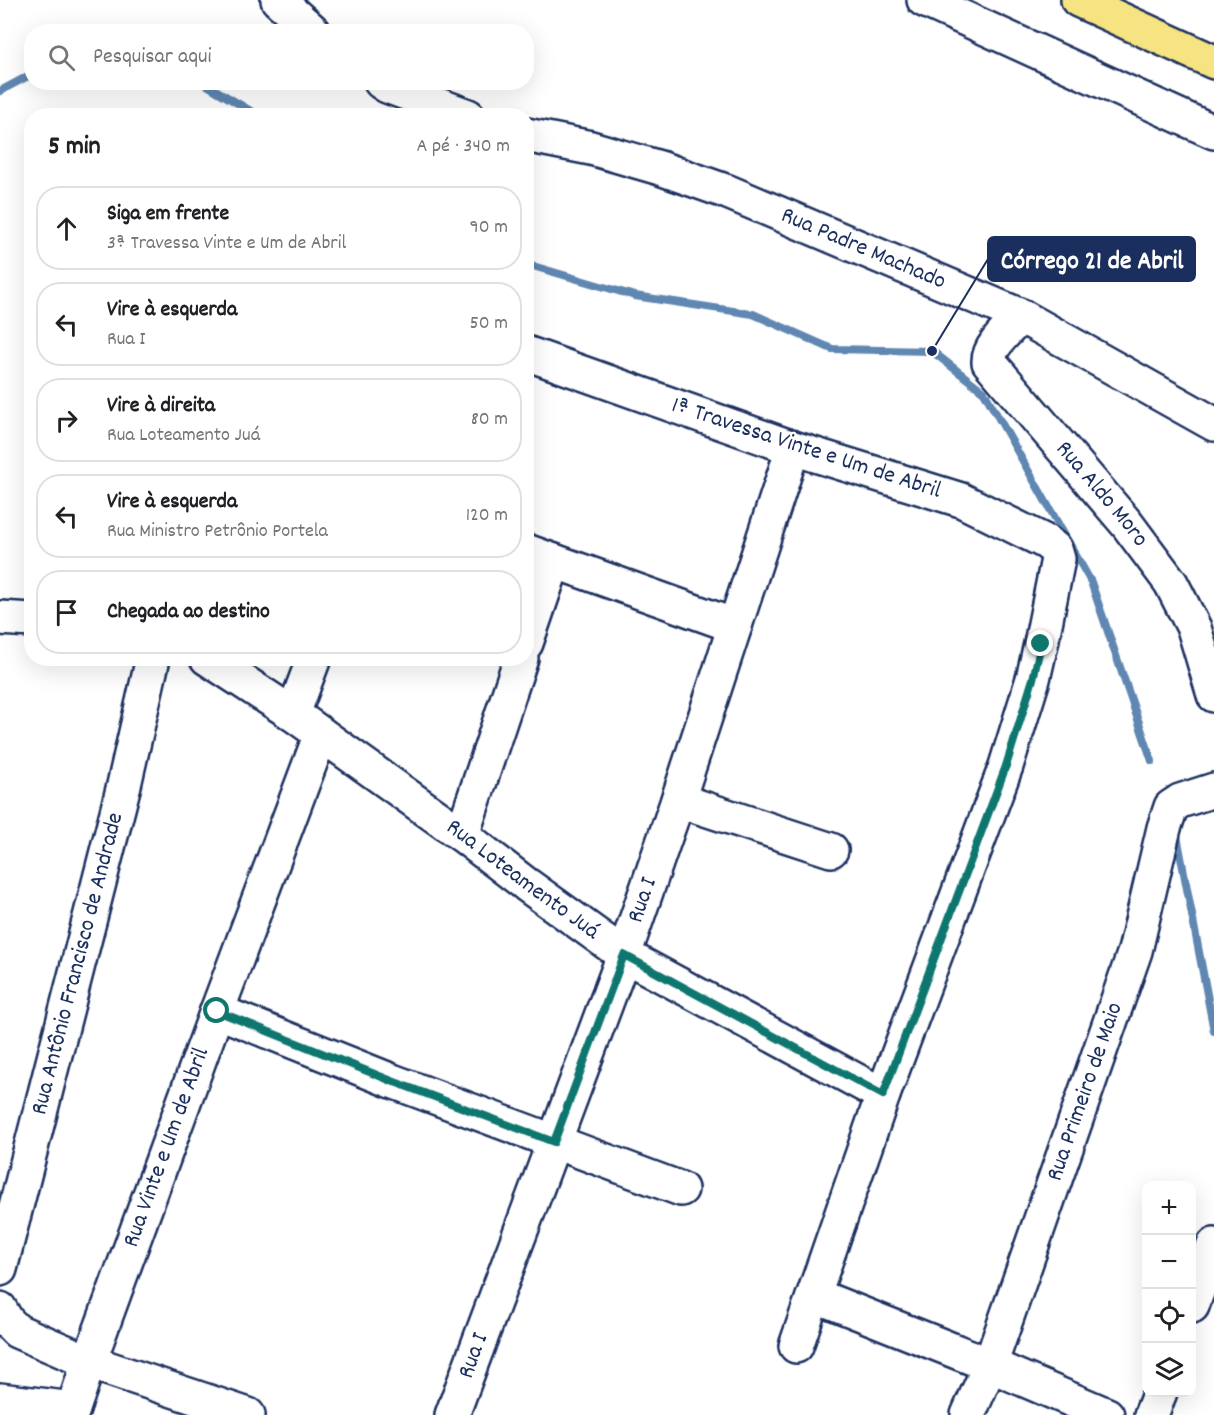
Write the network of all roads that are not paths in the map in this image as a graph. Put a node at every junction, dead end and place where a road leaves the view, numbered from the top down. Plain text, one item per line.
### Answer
1 (278, 0) edge
2 (924, 0) edge
3 (1078, 0) edge
4 (305, 24) edge
5 (1214, 62) edge
6 (398, 90) edge
7 (446, 108) edge
8 (1214, 132) edge
9 (534, 137) edge
10 (1021, 316) junction
11 (534, 356) edge
12 (1214, 424) edge
13 (793, 448) junction
14 (540, 556) edge
15 (534, 593) edge
16 (0, 618) edge
17 (24, 620) edge
18 (735, 626) junction
19 (151, 666) edge
20 (219, 666) edge
21 (311, 666) edge
22 (518, 666) edge
23 (1214, 694) edge
24 (293, 714) junction
25 (321, 734) junction
26 (1214, 790) edge
27 (678, 800) junction
28 (462, 835) junction
29 (831, 850) dead end
30 (624, 955) junction
31 (217, 1011) junction
32 (883, 1095) junction
33 (554, 1142) junction
34 (681, 1189) dead end
35 (1214, 1245) edge
36 (0, 1269) edge
37 (1196, 1293) edge
38 (814, 1295) junction
39 (0, 1309) edge
40 (796, 1346) dead end
41 (89, 1362) junction
42 (990, 1365) junction
43 (1158, 1397) edge
44 (0, 1400) edge
45 (72, 1412) edge
46 (248, 1415) edge
47 (452, 1415) edge
48 (968, 1415) edge
49 (1107, 1415) edge
50 (1151, 1415) edge

1 - 4 street
2 - 8 street
3 - 5 main road
6 - 7 street
9 - 10 street, Rua Padre Machado
10 - 12 street, Rua Padre Machado
10 - 23 street, Rua Aldo Moro
11 - 13 street, 1ª Travessa Vinte e Um de Abril
13 - 18 street, Rua I
13 - 32 street, 1ª Travessa Vinte e Um de Abril
14 - 15 street
14 - 18 street
16 - 17 street
18 - 27 street, Rua I
19 - 36 street, Rua Antônio Francisco de Andrade
20 - 24 street, Rua Loteamento Juá
21 - 24 street
22 - 28 street
24 - 25 street, Rua Loteamento Juá
25 - 28 street, Rua Loteamento Juá
25 - 31 street, Rua Vinte e Um de Abril
26 - 42 street, Rua Primeiro de Maio
27 - 29 street
27 - 30 street, Rua I
28 - 30 street, Rua Loteamento Juá
30 - 32 street, Rua Loteamento Juá
30 - 33 street, Rua I
31 - 33 street
31 - 41 street, Rua Vinte e Um de Abril
32 - 38 street
33 - 34 street
33 - 47 street, Rua I
35 - 37 street
38 - 40 street
38 - 42 street
39 - 41 street
41 - 45 street, Rua Vinte e Um de Abril
41 - 46 street
42 - 48 street, Rua Primeiro de Maio
42 - 49 street
43 - 50 street
44 - 45 street

